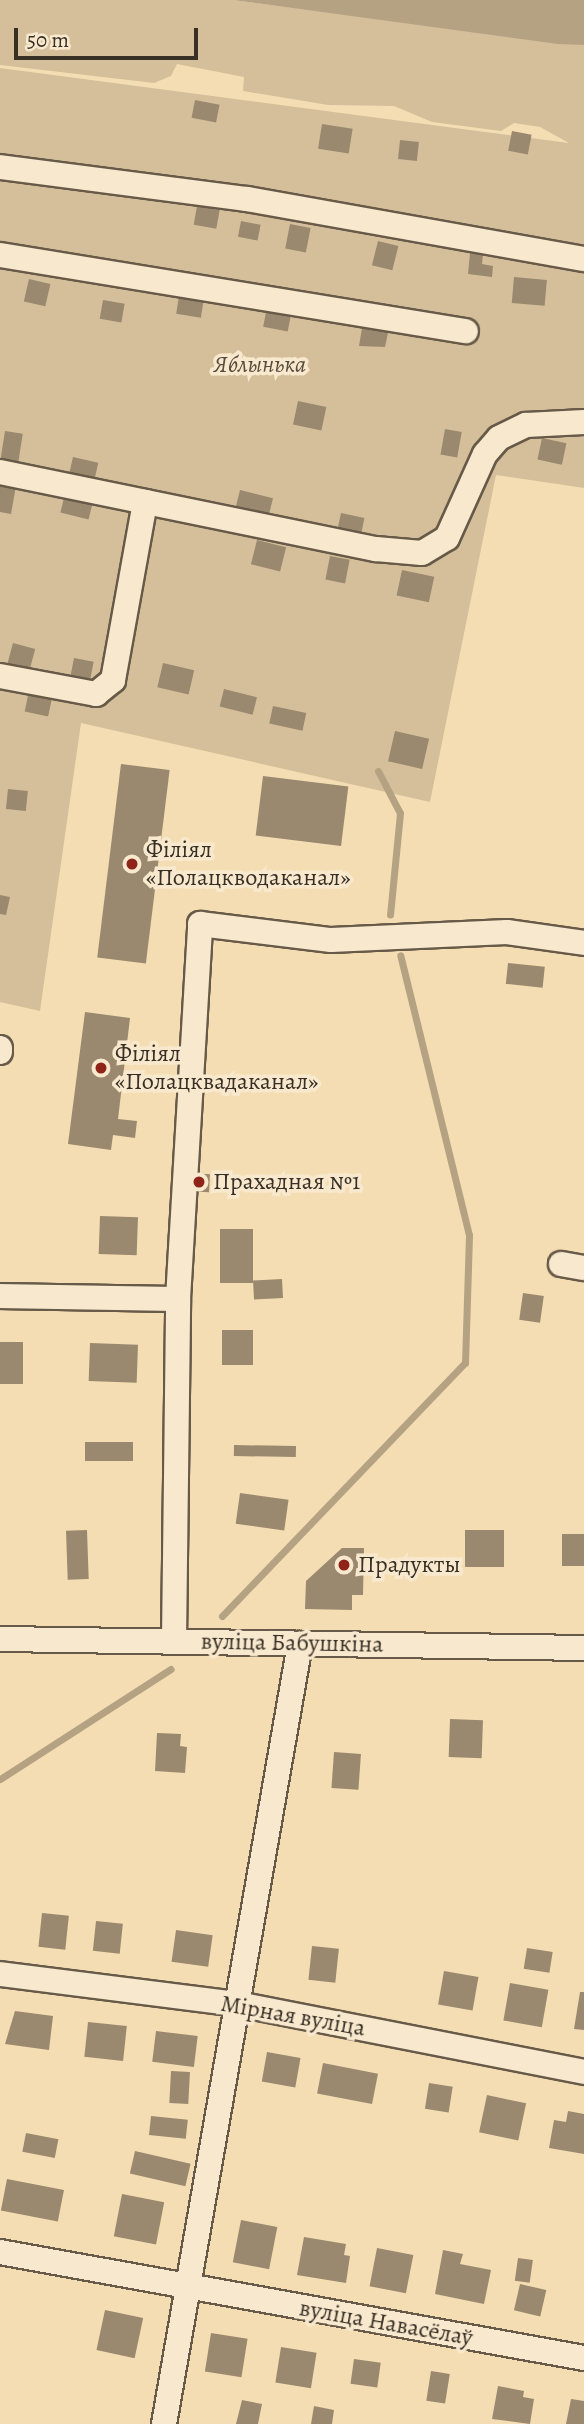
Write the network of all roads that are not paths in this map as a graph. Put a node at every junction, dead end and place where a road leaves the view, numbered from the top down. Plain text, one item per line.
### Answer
1 (0, 167) edge
2 (0, 255) edge
3 (584, 259) edge
4 (466, 331) dead end
5 (584, 422) edge
6 (0, 472) edge
7 (145, 502) junction
8 (0, 676) edge
9 (584, 943) edge
10 (0, 1296) edge
11 (178, 1299) junction
12 (0, 1639) edge
13 (174, 1641) junction
14 (300, 1644) junction
15 (584, 1648) edge
16 (0, 1974) edge
17 (238, 2004) junction
18 (584, 2072) edge
19 (0, 2252) edge
20 (188, 2288) junction
21 (584, 2358) edge
22 (164, 2424) edge

1 - 3 street
2 - 4 street
5 - 7 street
6 - 7 street
7 - 8 street
9 - 11 street
10 - 11 street
11 - 13 street
12 - 13 street, вуліца Бабушкіна
13 - 14 street, вуліца Бабушкіна
14 - 15 street, вуліца Бабушкіна
14 - 17 street
16 - 17 street, Мірная вуліца
17 - 18 street, Мірная вуліца
17 - 20 street
19 - 20 street, вуліца Навасёлаў
20 - 21 street, вуліца Навасёлаў
20 - 22 street

